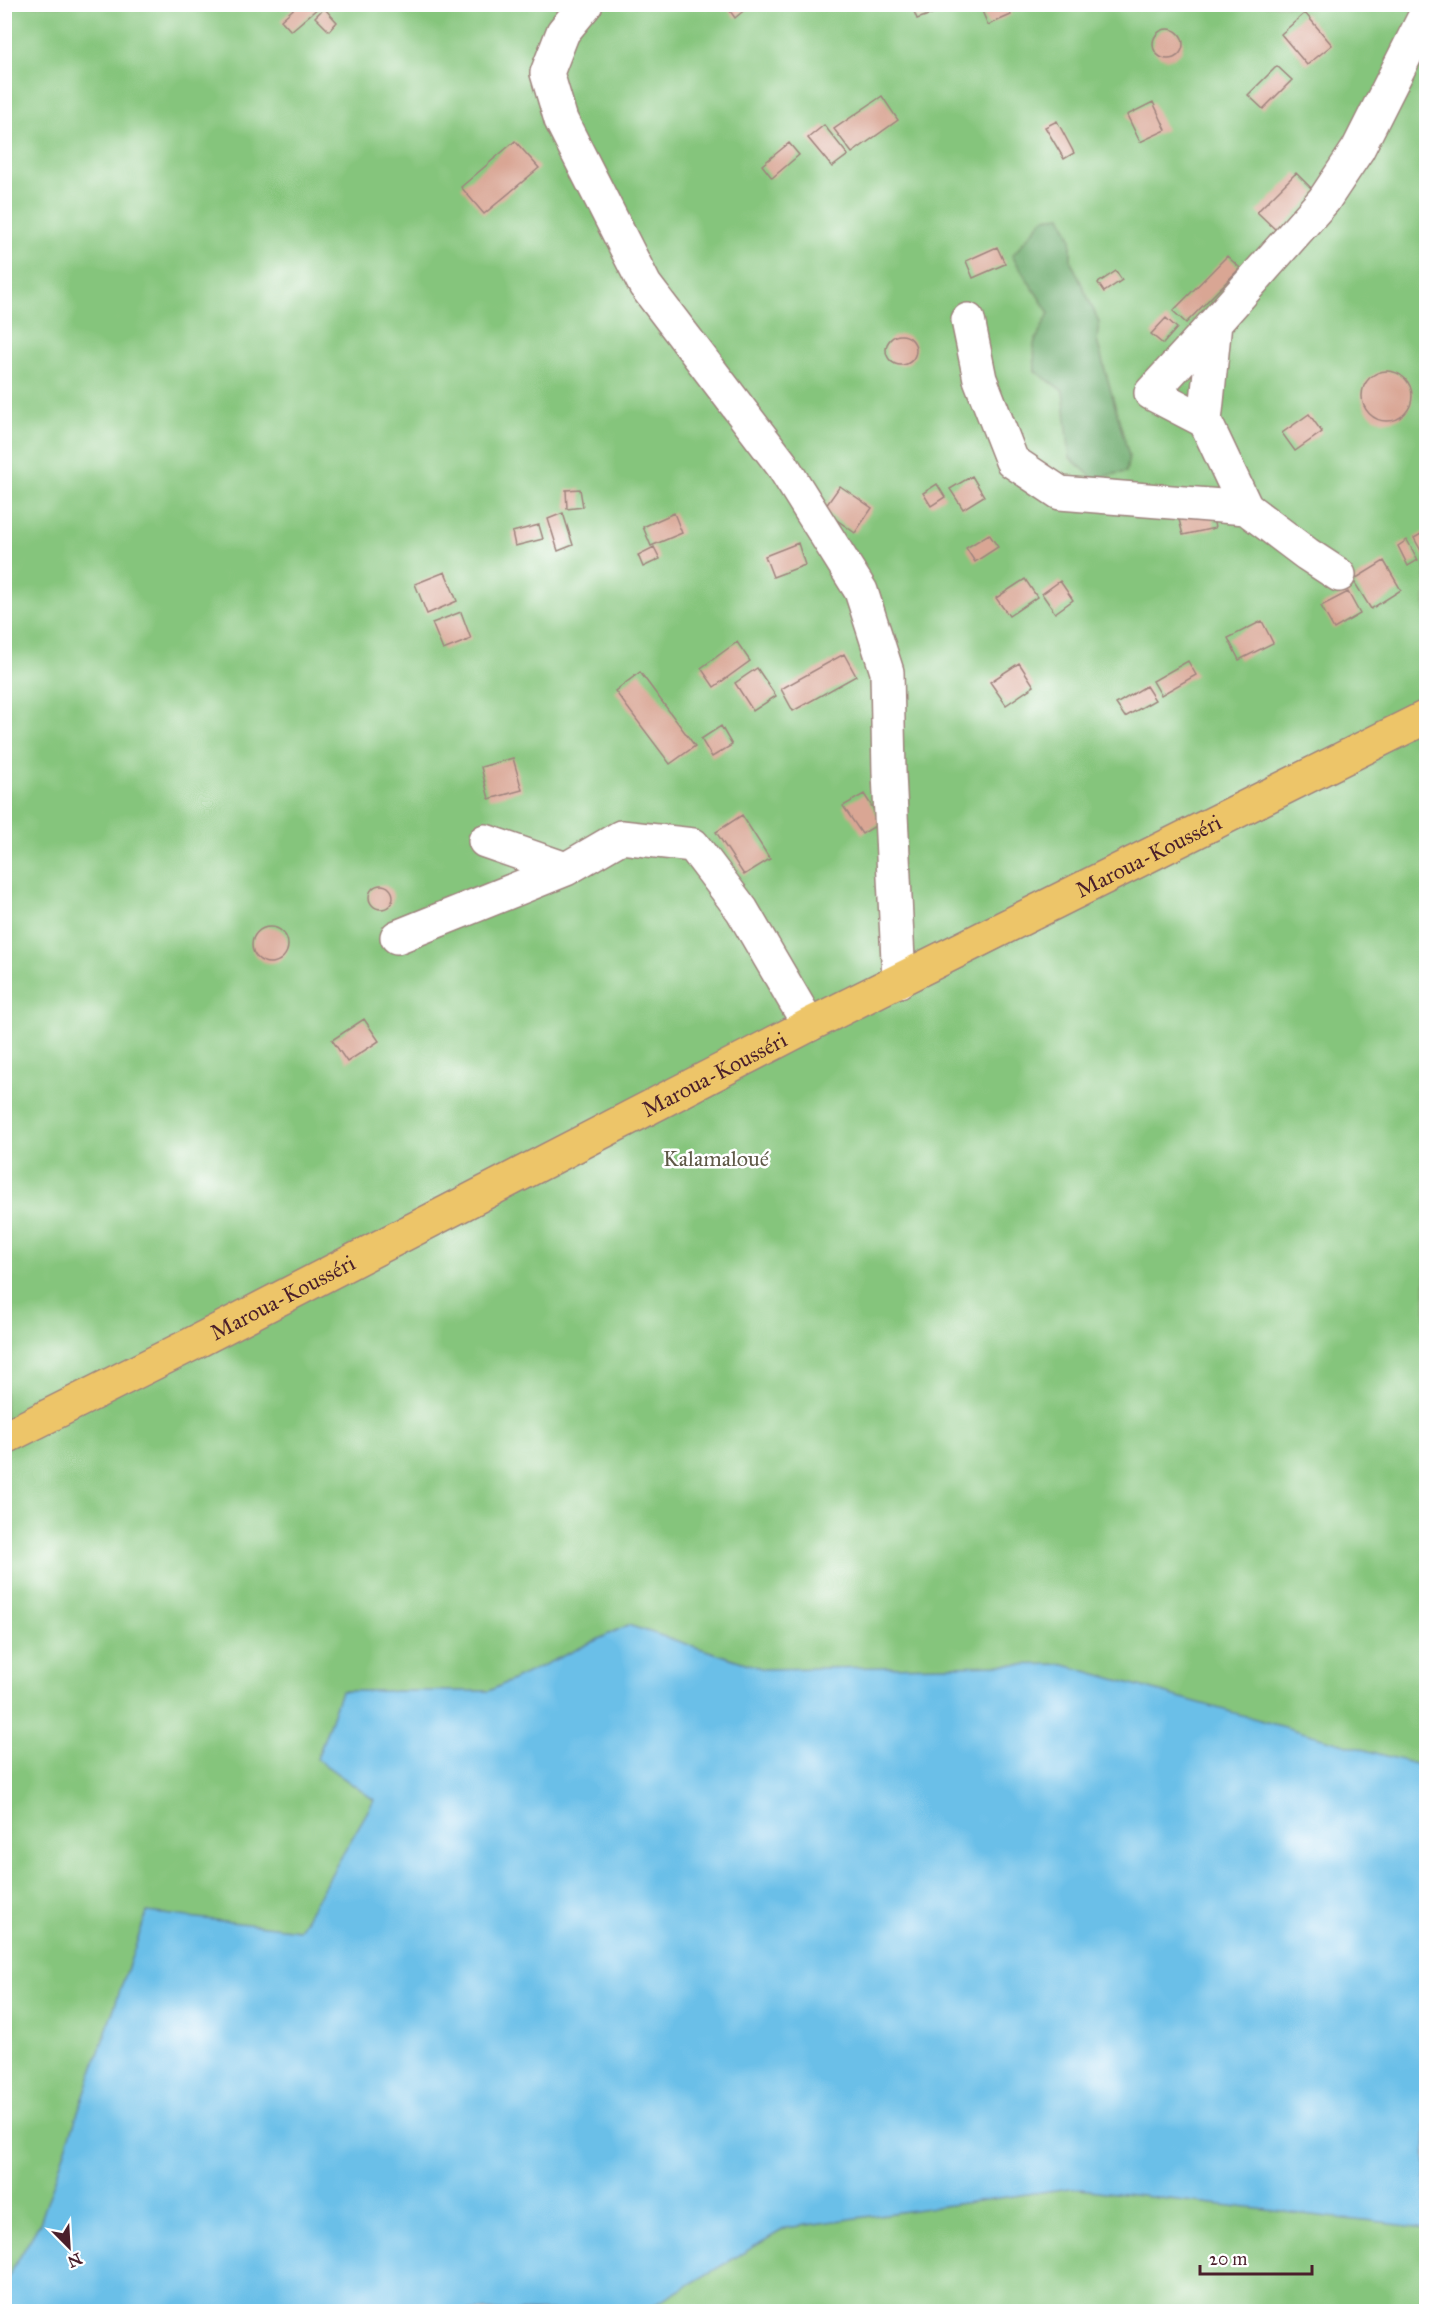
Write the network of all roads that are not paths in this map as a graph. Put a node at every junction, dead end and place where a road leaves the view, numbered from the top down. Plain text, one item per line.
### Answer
1 (586, 4) edge
2 (1426, 14) edge
3 (968, 320) dead end
4 (1215, 323) junction
5 (1205, 421) junction
6 (1246, 508) junction
7 (1339, 575) dead end
8 (1426, 717) edge
9 (485, 841) dead end
10 (566, 869) junction
11 (397, 937) dead end
12 (899, 981) junction
13 (808, 1026) junction
14 (4, 1438) edge

1 - 12 street
2 - 4 street
3 - 6 street
4 - 5 street
4 - 5 street
5 - 6 street
6 - 7 street
8 - 12 highway, Maroua-Kousséri
9 - 10 street
10 - 11 street
10 - 13 street
12 - 13 highway, Maroua-Kousséri
13 - 14 highway, Maroua-Kousséri

